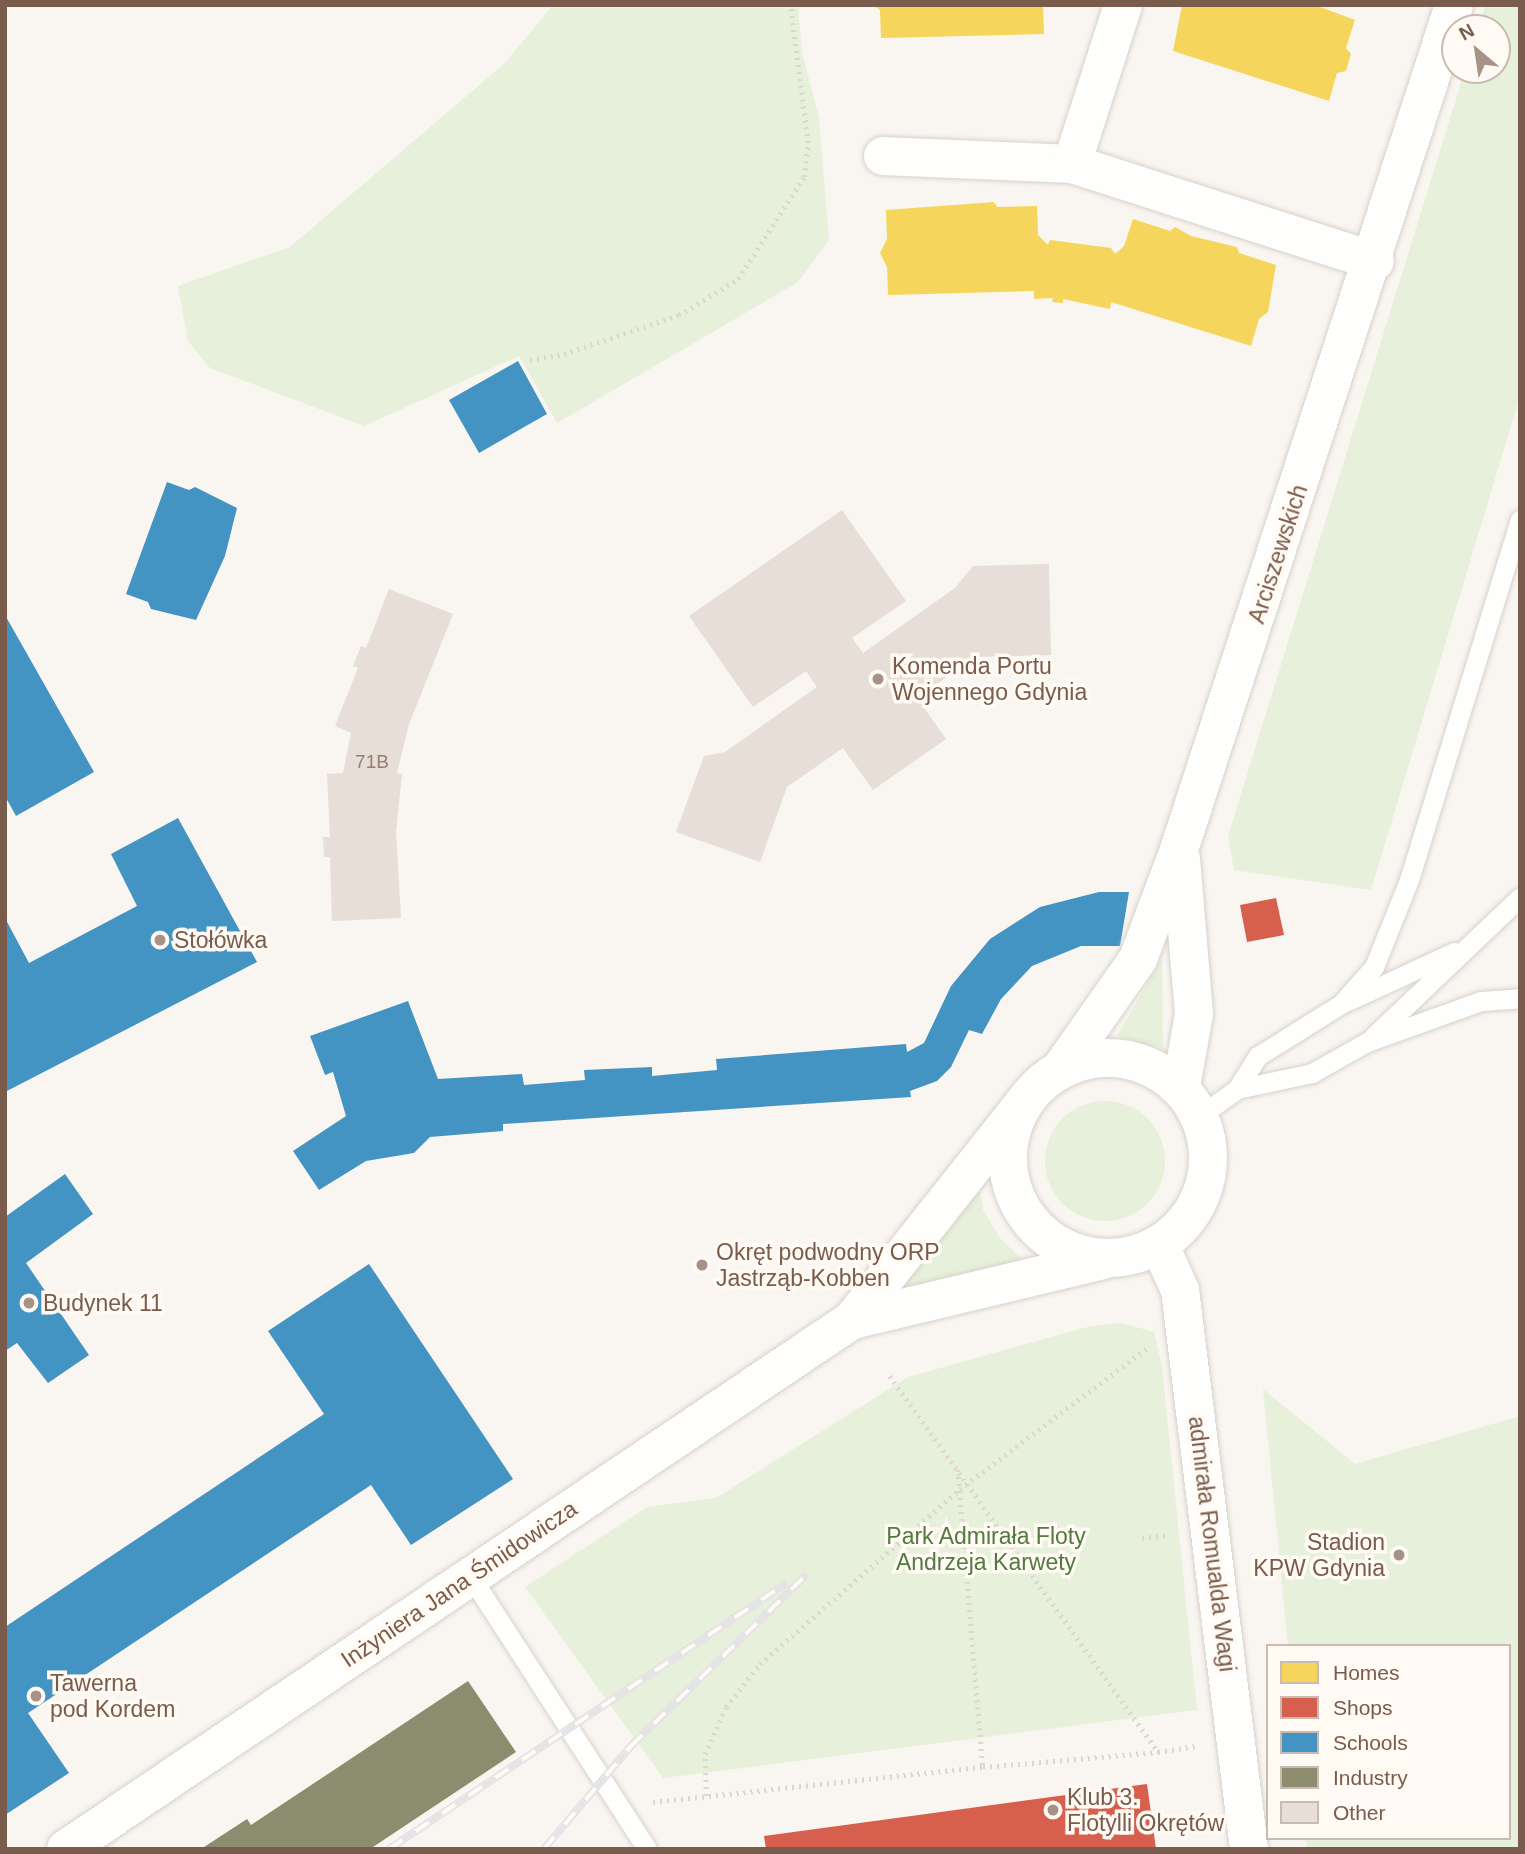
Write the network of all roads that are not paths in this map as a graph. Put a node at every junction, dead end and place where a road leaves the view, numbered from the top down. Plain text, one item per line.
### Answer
1 (1123, 5) edge
2 (1454, 5) edge
3 (883, 156) dead end
4 (1072, 164) junction
5 (1375, 261) junction
6 (1520, 520) edge
7 (1180, 847) junction
8 (1520, 897) edge
9 (1471, 944) junction
10 (1520, 998) edge
11 (1341, 1004) junction
12 (1367, 1042) junction
13 (1060, 1070) junction
14 (1237, 1090) junction
15 (1027, 1099) junction
16 (1191, 1101) junction
17 (1159, 1244) junction
18 (1108, 1259) junction
19 (852, 1320) junction
20 (471, 1577) junction
21 (66, 1849) edge
22 (647, 1849) edge
23 (1249, 1849) edge

1 - 4 street
2 - 5 street, Arciszewskich
3 - 4 street
4 - 5 street
5 - 7 street, Arciszewskich
6 - 11 lane
7 - 13 street, Arciszewskich
7 - 16 street, Arciszewskich
8 - 9 lane
9 - 11 lane
9 - 12 lane
10 - 12 lane
11 - 14 lane
12 - 14 lane
13 - 15 street
13 - 16 street
14 - 16 lane
15 - 18 street
15 - 19 street, Inżyniera Jana Śmidowicza
16 - 17 street
17 - 18 street
17 - 23 street, admirała Romualda Wagi
18 - 19 street, Inżyniera Jana Śmidowicza
19 - 20 street, Inżyniera Jana Śmidowicza
20 - 21 street, Inżyniera Jana Śmidowicza
20 - 22 lane

